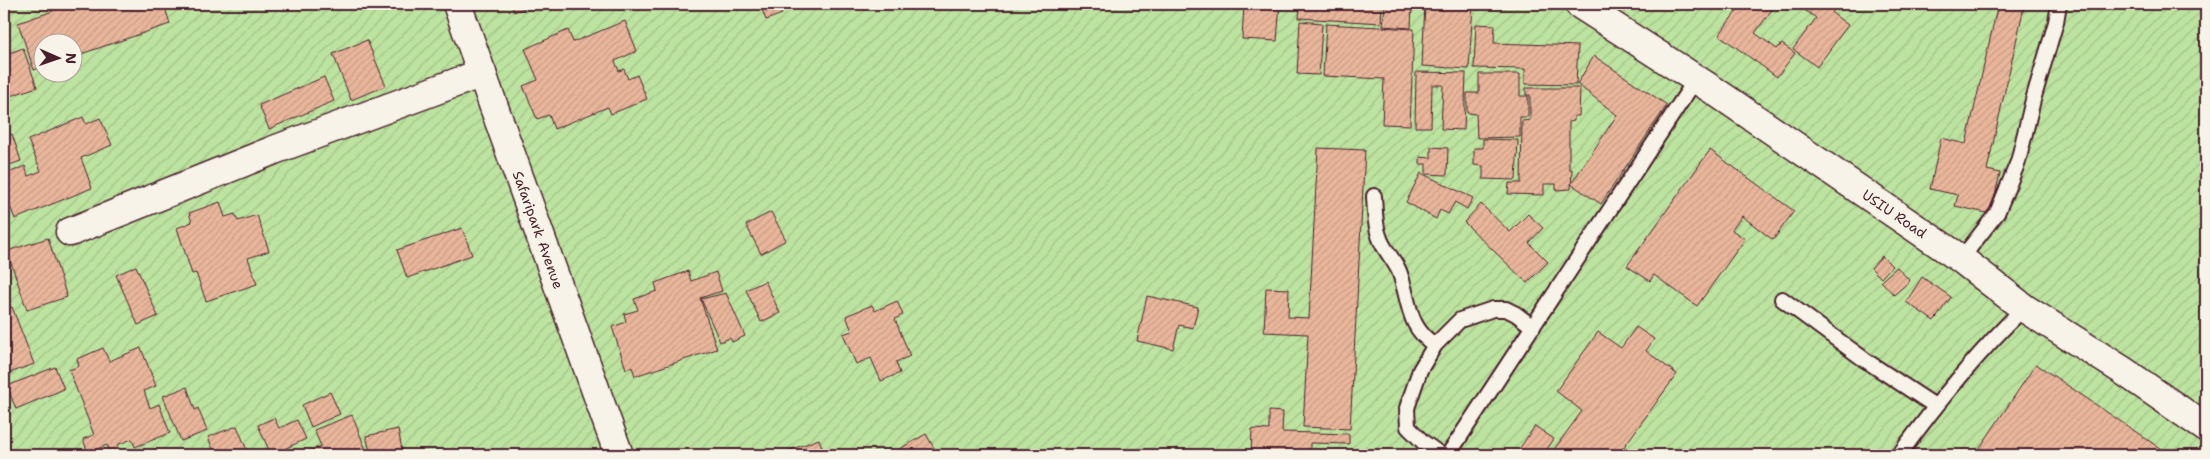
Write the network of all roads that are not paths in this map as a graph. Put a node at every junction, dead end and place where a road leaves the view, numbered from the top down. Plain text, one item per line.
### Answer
1 (457, 4) edge
2 (1579, 4) edge
3 (2058, 4) edge
4 (482, 73) junction
5 (1696, 79) junction
6 (1374, 196) dead end
7 (70, 232) dead end
8 (1961, 260) junction
9 (1782, 299) dead end
10 (2024, 308) junction
11 (1533, 327) junction
12 (1435, 345) junction
13 (1935, 406) junction
14 (2206, 428) edge
15 (619, 455) edge
16 (1441, 455) edge
17 (1448, 455) edge
18 (1899, 455) edge

1 - 4 street, Safaripark Avenue
2 - 5 street, USIU Road
3 - 8 lane
4 - 7 street
4 - 15 street, Safaripark Avenue
5 - 8 street, USIU Road
5 - 11 lane
6 - 12 lane
8 - 10 street, USIU Road
9 - 13 lane
10 - 13 lane
10 - 14 street, USIU Road
11 - 12 lane
11 - 17 lane
12 - 16 lane
13 - 18 lane

